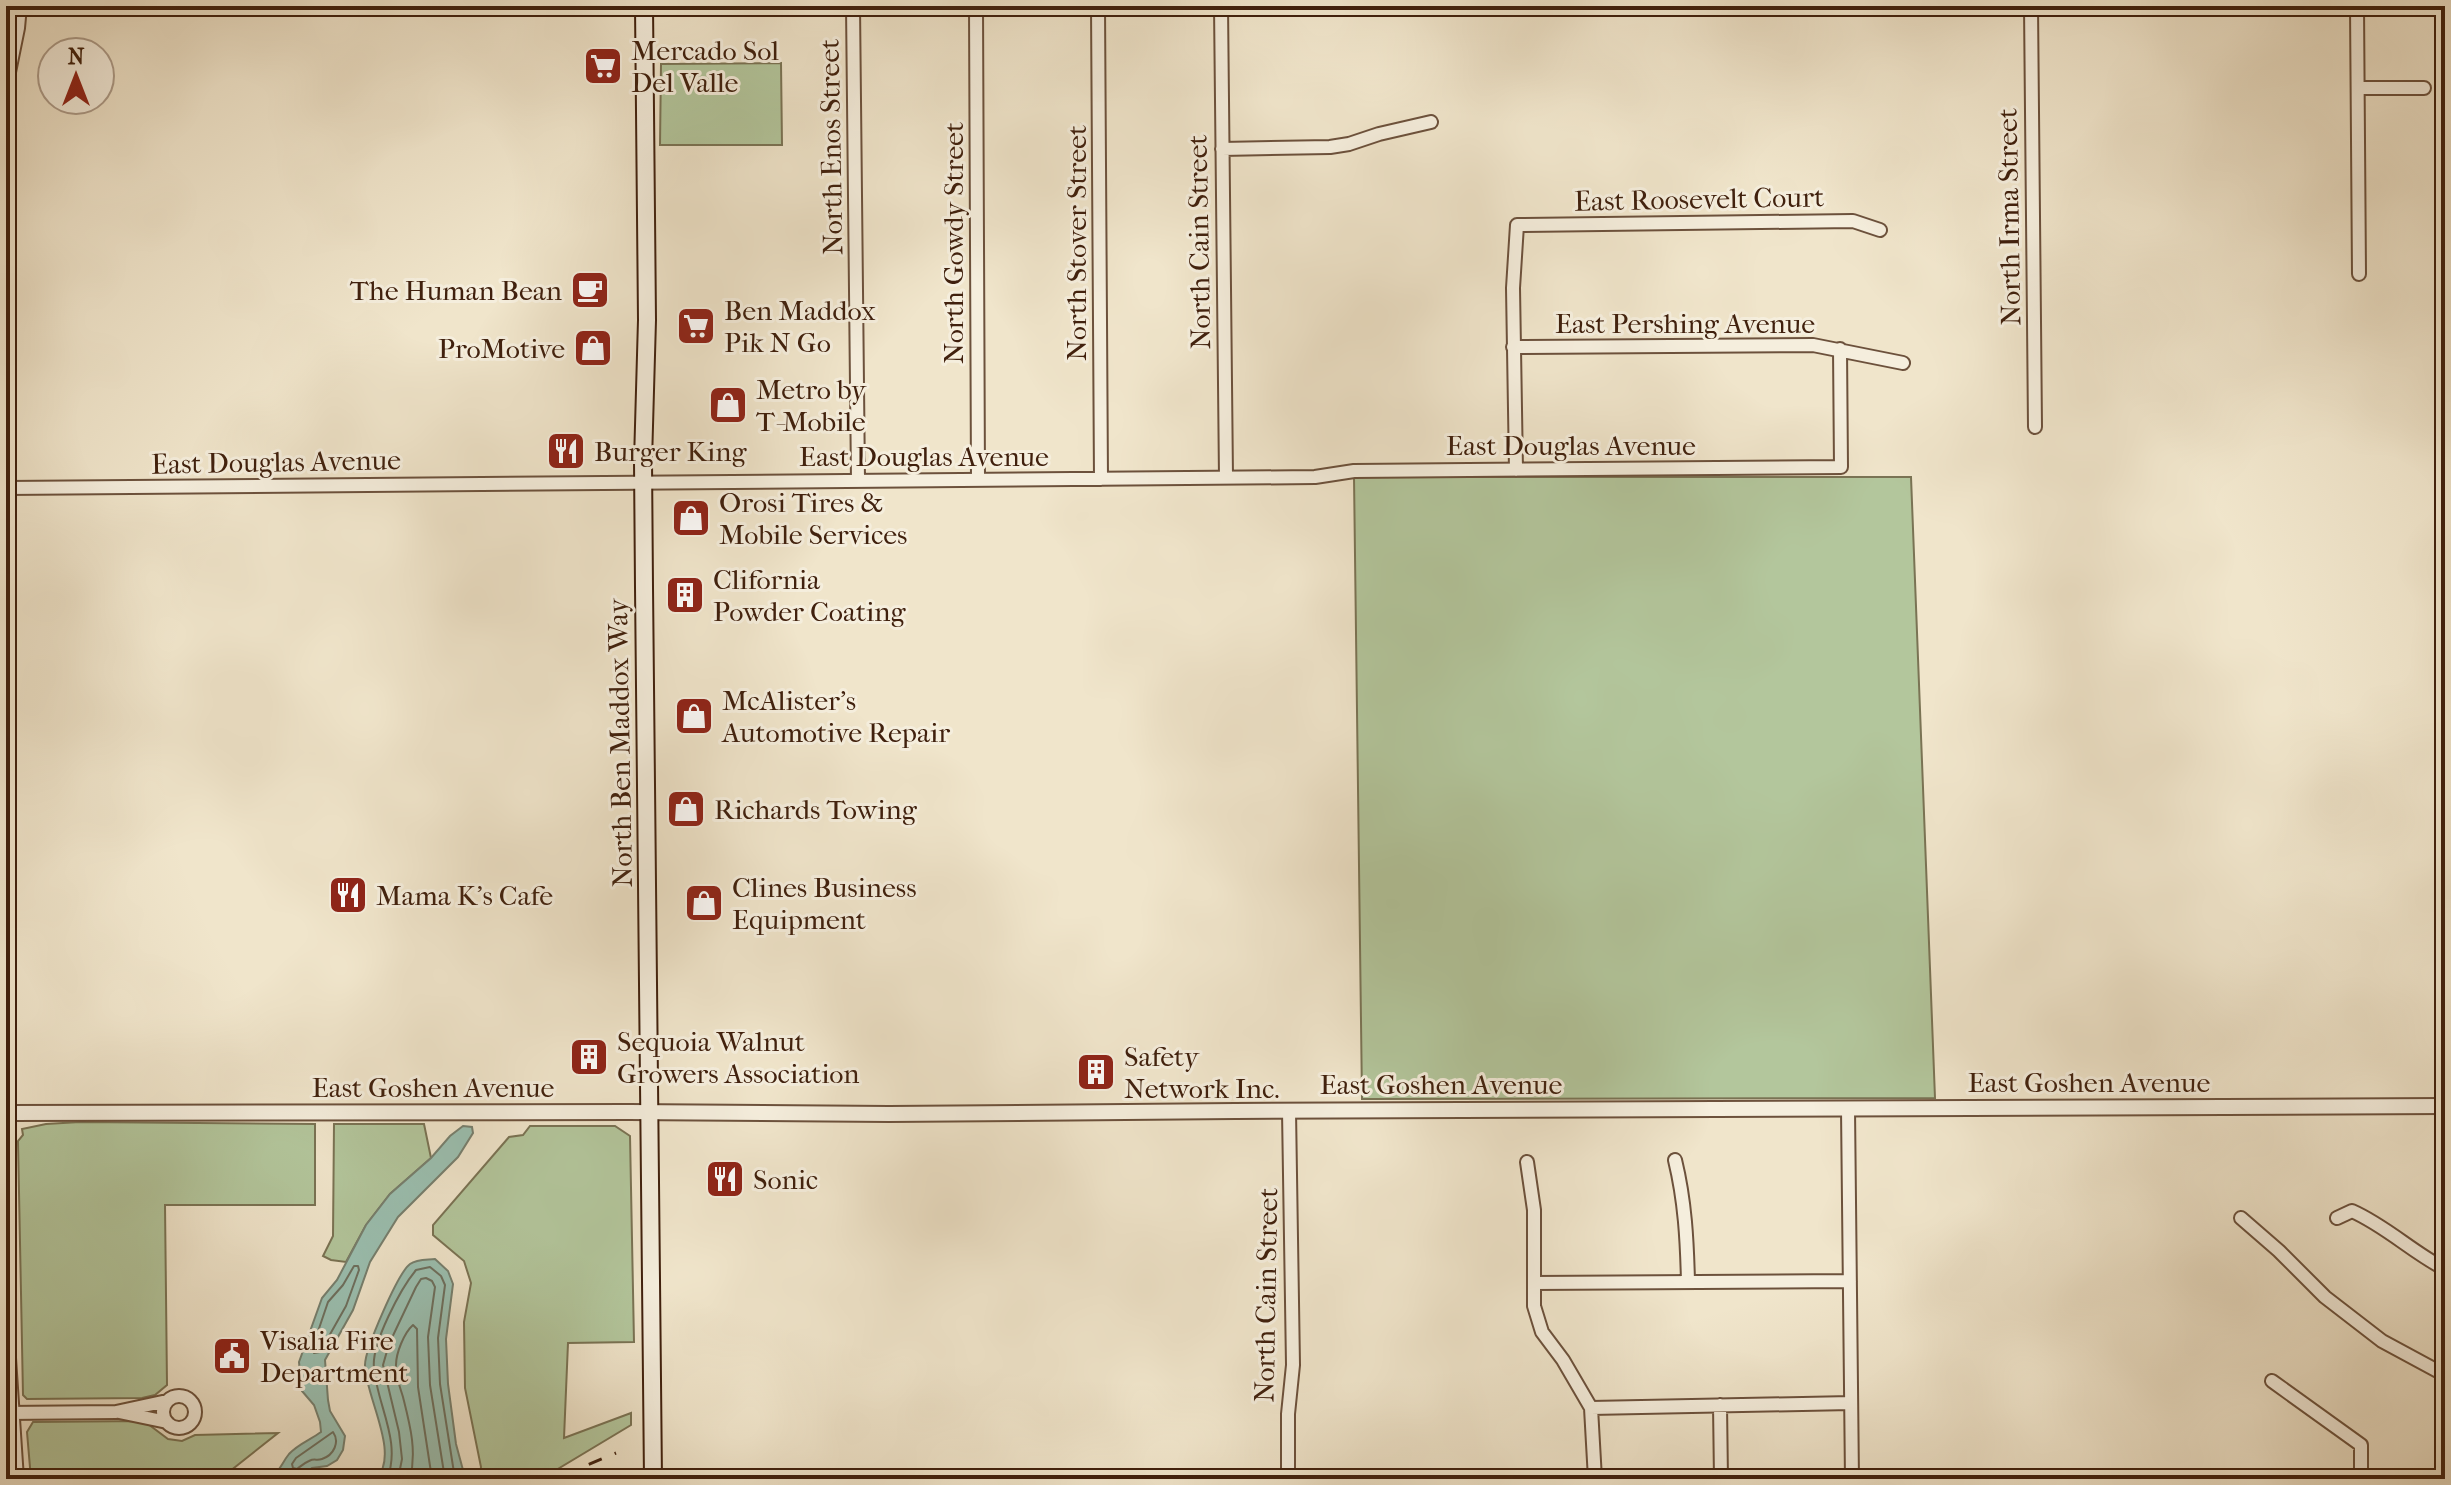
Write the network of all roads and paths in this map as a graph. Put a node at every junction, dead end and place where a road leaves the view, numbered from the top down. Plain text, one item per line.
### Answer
1 (20, 6) edge
2 (644, 6) edge
3 (853, 6) edge
4 (976, 6) edge
5 (1098, 6) edge
6 (1221, 6) edge
7 (2031, 6) edge
8 (2357, 6) edge
9 (6, 87) edge
10 (2358, 88) junction
11 (2424, 88) dead end
12 (1431, 122) dead end
13 (1222, 149) junction
14 (1880, 230) dead end
15 (2359, 274) dead end
16 (1513, 347) junction
17 (1840, 349) junction
18 (1903, 363) dead end
19 (2035, 427) dead end
20 (1516, 470) junction
21 (1226, 477) junction
22 (1101, 479) junction
23 (858, 480) junction
24 (978, 480) junction
25 (643, 483) junction
26 (6, 488) edge
27 (2445, 1106) edge
28 (1848, 1109) junction
29 (1289, 1111) junction
30 (6, 1113) edge
31 (649, 1113) junction
32 (1675, 1160) dead end
33 (1527, 1162) dead end
34 (2241, 1218) dead end
35 (2337, 1218) dead end
36 (2445, 1269) edge
37 (6, 1272) edge
38 (1850, 1281) junction
39 (1688, 1282) junction
40 (1534, 1283) junction
41 (2445, 1375) edge
42 (2272, 1381) dead end
43 (167, 1401) junction
44 (1851, 1403) junction
45 (1720, 1405) junction
46 (1591, 1408) junction
47 (116, 1412) junction
48 (8, 1413) edge
49 (167, 1422) junction
50 (16, 1479) edge
51 (653, 1479) edge
52 (1288, 1479) edge
53 (1595, 1479) edge
54 (1721, 1479) edge
55 (1852, 1479) edge
56 (2361, 1479) edge

1 - 9 street
2 - 25 main road, North Ben Maddox Way
3 - 23 street, North Enos Street
4 - 24 street, North Gowdy Street
5 - 22 street, North Stover Street
6 - 13 street, North Cain Street
7 - 19 street, North Irma Street
8 - 10 street
10 - 11 street
10 - 15 street
12 - 13 street
13 - 21 street, North Cain Street
14 - 16 street, East Roosevelt Court
16 - 17 street, East Pershing Avenue
16 - 20 street
17 - 18 street, East Pershing Avenue
17 - 20 street, East Douglas Avenue
20 - 21 street, East Douglas Avenue
21 - 22 street, East Douglas Avenue
22 - 24 street, East Douglas Avenue
23 - 24 street, East Douglas Avenue
23 - 25 street, East Douglas Avenue
25 - 26 street, East Douglas Avenue
25 - 31 main road, North Ben Maddox Way
27 - 28 street, East Goshen Avenue
28 - 29 street, East Goshen Avenue
28 - 38 street
29 - 31 street, East Goshen Avenue
29 - 52 street, North Cain Street
30 - 31 street, East Goshen Avenue
31 - 51 main road, North Ben Maddox Way
32 - 39 street
33 - 40 street
34 - 41 street
35 - 36 street
37 - 48 street
38 - 39 street
38 - 44 street
39 - 40 street
40 - 46 street
42 - 56 street
43 - 47 street
43 - 49 street
43 - 49 street
44 - 45 street
44 - 55 street
45 - 46 street
45 - 54 street
46 - 53 street
47 - 48 street
47 - 49 street
48 - 50 street

